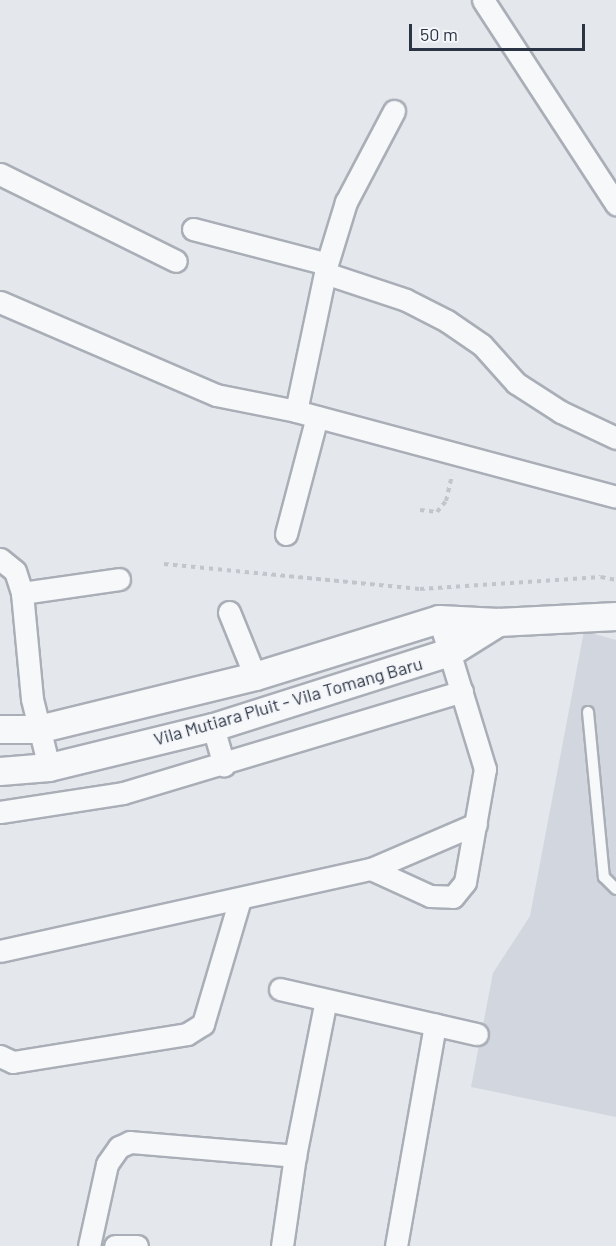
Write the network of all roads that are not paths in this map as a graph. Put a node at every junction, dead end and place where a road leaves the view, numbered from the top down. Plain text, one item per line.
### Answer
1 (483, 0) edge
2 (394, 111) dead end
3 (0, 174) edge
4 (616, 204) edge
5 (193, 229) dead end
6 (176, 261) dead end
7 (326, 269) junction
8 (0, 302) edge
9 (296, 411) junction
10 (317, 417) junction
11 (616, 438) edge
12 (616, 497) edge
13 (286, 534) dead end
14 (0, 560) edge
15 (119, 579) dead end
16 (22, 594) junction
17 (229, 612) dead end
18 (616, 616) edge
19 (439, 619) junction
20 (498, 622) junction
21 (450, 652) junction
22 (255, 676) junction
23 (462, 691) junction
24 (588, 712) dead end
25 (213, 728) junction
26 (0, 729) edge
27 (38, 729) junction
28 (224, 765) junction
29 (49, 766) junction
30 (0, 771) edge
31 (0, 812) edge
32 (476, 824) junction
33 (371, 869) junction
34 (616, 889) edge
35 (240, 899) junction
36 (0, 951) edge
37 (280, 989) dead end
38 (326, 1000) junction
39 (435, 1024) junction
40 (477, 1034) dead end
41 (0, 1056) edge
42 (295, 1156) junction
43 (89, 1246) edge
44 (115, 1246) edge
45 (137, 1246) edge
46 (282, 1246) edge
47 (396, 1246) edge

1 - 4 street
2 - 7 street
3 - 6 street
5 - 7 street
7 - 9 street
7 - 11 street
8 - 9 street
9 - 10 street
10 - 12 street
10 - 13 street
14 - 16 street
15 - 16 street
16 - 27 street
17 - 22 street
18 - 20 street, Vila Mutiara Pluit - Vila Tomang Baru
19 - 20 street, Vila Mutiara Pluit - Vila Tomang Baru
19 - 21 street
19 - 22 street, Vila Mutiara Pluit - Vila Tomang Baru
20 - 21 street, Vila Mutiara Pluit - Vila Tomang Baru
21 - 23 street
21 - 25 street, Vila Mutiara Pluit - Vila Tomang Baru
22 - 27 street, Vila Mutiara Pluit - Vila Tomang Baru
23 - 28 street
23 - 32 street
24 - 34 lane
25 - 28 street
25 - 29 street, Vila Mutiara Pluit - Vila Tomang Baru
26 - 27 street, Vila Mutiara Pluit - Vila Tomang Baru
27 - 29 street
28 - 31 street
29 - 30 street, Vila Mutiara Pluit - Vila Tomang Baru
32 - 33 street
32 - 33 street
33 - 35 street
35 - 36 street
35 - 41 street
37 - 38 street
38 - 39 street
38 - 42 street
39 - 40 street
39 - 47 street
42 - 43 street
42 - 46 street
44 - 45 street

